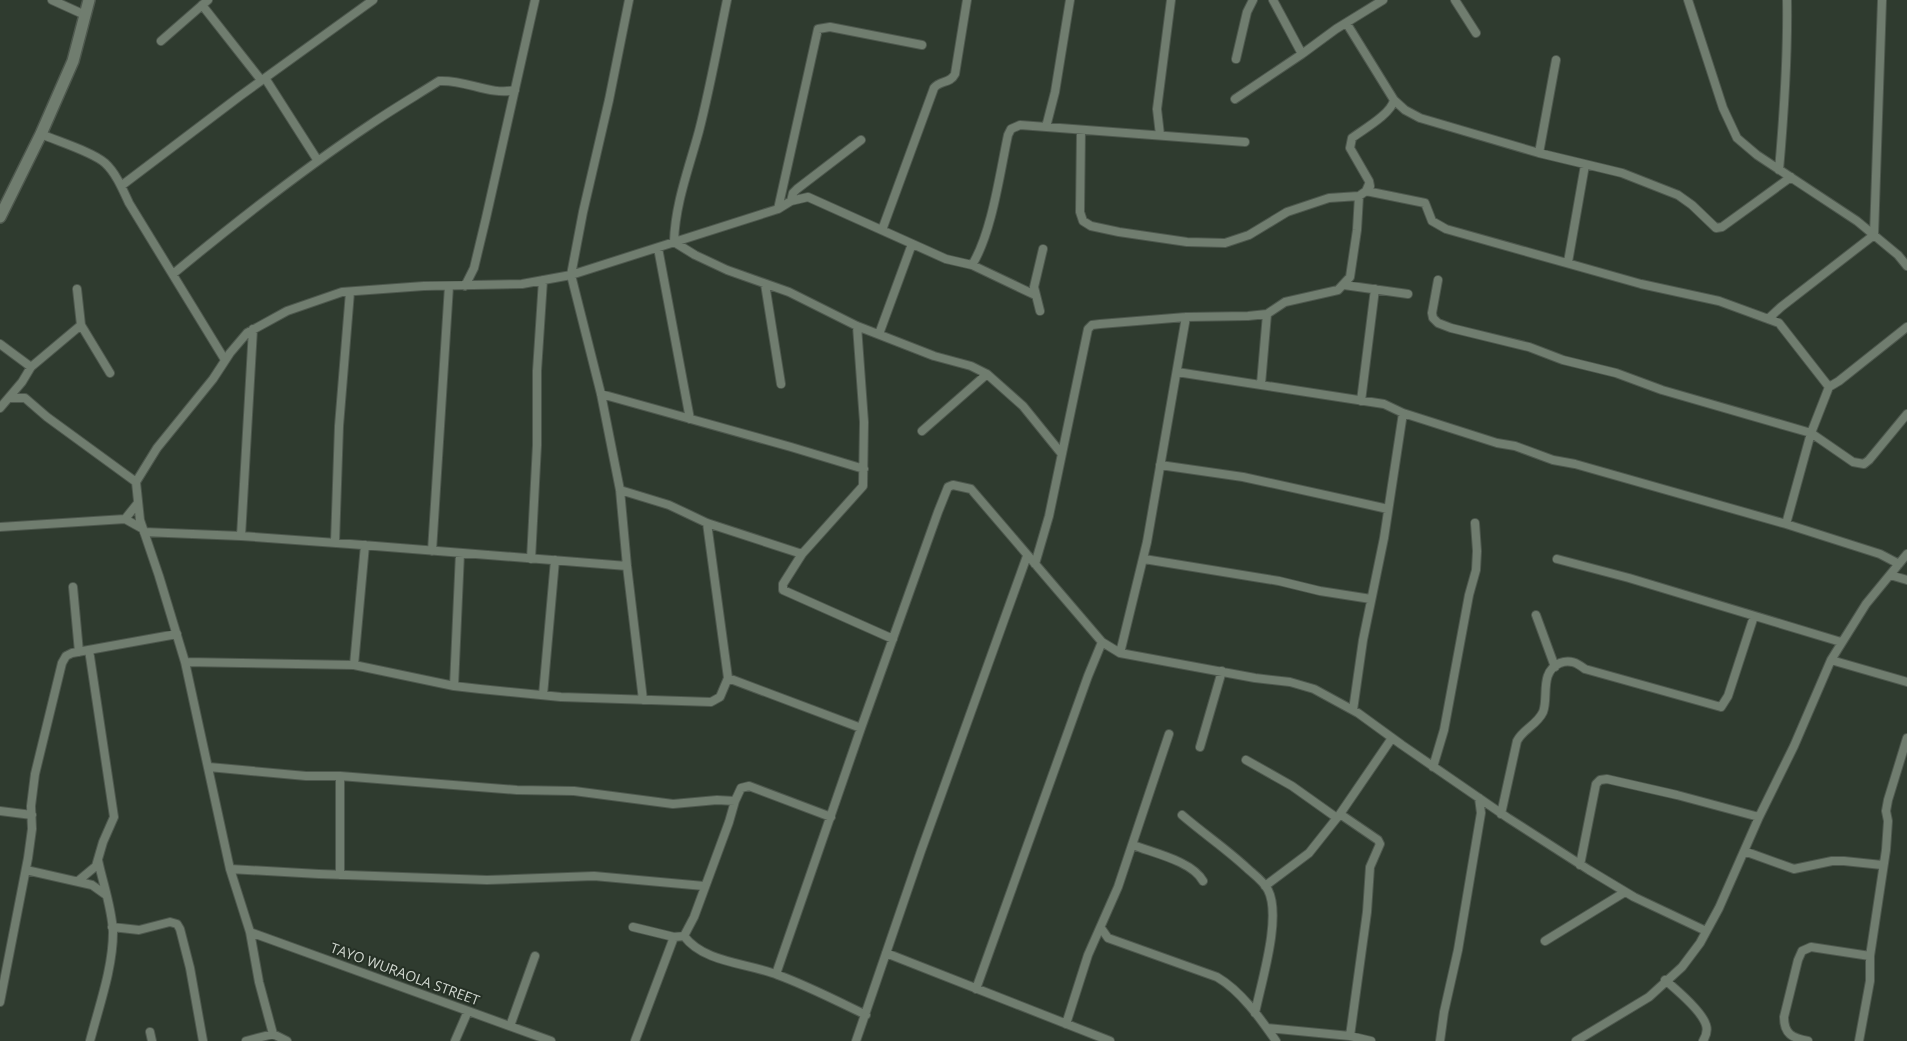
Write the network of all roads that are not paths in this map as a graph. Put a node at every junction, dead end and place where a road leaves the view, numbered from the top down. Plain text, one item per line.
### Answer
1 (52, 0) edge
2 (89, 0) edge
3 (208, 0) edge
4 (374, 0) edge
5 (535, 0) edge
6 (629, 0) edge
7 (726, 0) edge
8 (966, 0) edge
9 (1070, 0) edge
10 (1172, 0) edge
11 (1253, 0) edge
12 (1273, 0) edge
13 (1383, 0) edge
14 (1455, 0) edge
15 (1688, 0) edge
16 (1787, 0) edge
17 (1882, 0) edge
18 (202, 5) junction
19 (85, 15) junction
20 (1347, 24) junction
21 (1476, 33) dead end
22 (161, 41) dead end
23 (922, 44) dead end
24 (1302, 54) junction
25 (1236, 59) dead end
26 (1556, 60) dead end
27 (263, 79) junction
28 (515, 90) junction
29 (504, 93) junction
30 (1235, 99) dead end
31 (1394, 100) junction
32 (512, 103) junction
33 (1046, 127) junction
34 (1081, 130) junction
35 (41, 134) junction
36 (1160, 135) junction
37 (860, 140) dead end
38 (1246, 142) dead end
39 (1539, 153) junction
40 (318, 161) junction
41 (1585, 165) junction
42 (1779, 170) junction
43 (1791, 178) junction
44 (121, 186) junction
45 (1367, 191) junction
46 (791, 201) junction
47 (778, 209) junction
48 (0, 217) edge
49 (882, 230) junction
50 (1874, 235) junction
51 (674, 242) junction
52 (912, 244) junction
53 (658, 248) junction
54 (1043, 249) dead end
55 (1568, 262) junction
56 (972, 265) junction
57 (1907, 266) edge
58 (474, 268) junction
59 (173, 274) junction
60 (571, 275) junction
61 (544, 280) junction
62 (1438, 280) dead end
63 (765, 284) junction
64 (1344, 284) junction
65 (480, 285) junction
66 (449, 286) junction
67 (465, 286) junction
68 (76, 289) dead end
69 (1375, 289) junction
70 (350, 292) junction
71 (1035, 294) junction
72 (1408, 294) dead end
73 (1040, 311) dead end
74 (1267, 314) junction
75 (1186, 317) junction
76 (1768, 319) junction
77 (81, 325) junction
78 (856, 326) junction
79 (1907, 327) edge
80 (253, 329) junction
81 (879, 334) junction
82 (0, 344) edge
83 (225, 360) junction
84 (31, 367) junction
85 (1177, 372) junction
86 (110, 373) dead end
87 (987, 374) junction
88 (22, 382) junction
89 (782, 384) dead end
90 (1261, 384) junction
91 (1829, 386) junction
92 (601, 394) junction
93 (10, 398) junction
94 (25, 398) junction
95 (1361, 401) junction
96 (0, 408) edge
97 (1403, 413) junction
98 (1907, 414) edge
99 (690, 419) junction
100 (922, 431) dead end
101 (1811, 433) junction
102 (1061, 453) junction
103 (1160, 465) junction
104 (864, 469) junction
105 (136, 482) junction
106 (620, 490) junction
107 (137, 504) junction
108 (1388, 509) junction
109 (125, 519) junction
110 (707, 523) junction
111 (1475, 523) dead end
112 (1786, 524) junction
113 (0, 527) edge
114 (143, 530) junction
115 (241, 536) junction
116 (335, 543) junction
117 (365, 545) junction
118 (432, 551) junction
119 (460, 553) junction
120 (802, 554) junction
121 (1907, 554) edge
122 (1027, 556) junction
123 (531, 559) junction
124 (1144, 559) junction
125 (1557, 559) dead end
126 (555, 560) junction
127 (1035, 564) junction
128 (1899, 564) junction
129 (627, 566) junction
130 (1890, 575) junction
131 (1907, 580) edge
132 (73, 587) dead end
133 (1371, 599) junction
134 (1536, 615) dead end
135 (1754, 616) junction
136 (177, 634) junction
137 (893, 639) junction
138 (1102, 642) junction
139 (1841, 642) junction
140 (88, 650) junction
141 (79, 652) junction
142 (1120, 653) junction
143 (1831, 660) junction
144 (185, 662) junction
145 (354, 665) junction
146 (1555, 667) junction
147 (1222, 671) junction
148 (728, 678) junction
149 (1907, 682) edge
150 (454, 686) junction
151 (542, 695) junction
152 (643, 700) junction
153 (1353, 710) junction
154 (861, 728) junction
155 (1169, 734) dead end
156 (1392, 738) junction
157 (1907, 738) edge
158 (1200, 747) dead end
159 (1246, 760) dead end
160 (209, 767) junction
161 (1433, 767) junction
162 (340, 776) junction
163 (1479, 798) junction
164 (734, 801) junction
165 (1493, 808) junction
166 (0, 811) edge
167 (1481, 814) junction
168 (1501, 814) junction
169 (32, 815) junction
170 (1182, 815) dead end
171 (1338, 816) junction
172 (1759, 817) junction
173 (831, 818) junction
174 (1133, 845) junction
175 (1744, 852) junction
176 (98, 860) junction
177 (1580, 865) junction
178 (1882, 865) junction
179 (230, 869) junction
180 (26, 870) junction
181 (340, 875) junction
182 (78, 881) junction
183 (1203, 881) dead end
184 (704, 886) junction
185 (1266, 886) junction
186 (1625, 892) junction
187 (106, 895) junction
188 (633, 926) dead end
189 (112, 927) junction
190 (1101, 928) junction
191 (1706, 931) junction
192 (250, 932) junction
193 (684, 936) junction
194 (674, 938) junction
195 (1108, 938) junction
196 (1095, 940) junction
197 (1545, 941) dead end
198 (886, 953) junction
199 (535, 956) dead end
200 (1870, 956) junction
201 (776, 974) junction
202 (1665, 980) junction
203 (976, 989) junction
204 (0, 1002) edge
205 (468, 1011) junction
206 (1255, 1013) junction
207 (866, 1015) junction
208 (1066, 1024) junction
209 (510, 1026) junction
210 (1267, 1028) junction
211 (150, 1032) dead end
212 (272, 1034) junction
213 (1350, 1036) junction
214 (1796, 1040) edge
215 (90, 1041) edge
216 (152, 1041) edge
217 (203, 1041) edge
218 (246, 1041) edge
219 (287, 1041) edge
220 (455, 1041) edge
221 (551, 1041) edge
222 (635, 1041) edge
223 (856, 1041) edge
224 (1110, 1041) edge
225 (1276, 1041) edge
226 (1371, 1041) edge
227 (1440, 1041) edge
228 (1576, 1041) edge
229 (1703, 1041) edge
230 (1808, 1041) edge
231 (1859, 1041) edge

1 - 19 street
2 - 19 main road
3 - 18 street
4 - 27 street
5 - 28 street
6 - 60 street
7 - 51 street
8 - 49 street
9 - 33 street
10 - 36 street
11 - 25 street
12 - 24 street
13 - 20 street
14 - 21 street
15 - 42 street
16 - 42 street
17 - 50 street
18 - 22 street
18 - 27 street
19 - 35 main road
20 - 24 street
20 - 31 street
23 - 47 street
24 - 30 street
26 - 39 street
27 - 40 street
27 - 44 street
28 - 29 street
28 - 32 street
29 - 32 street
29 - 40 street
31 - 39 street
31 - 45 street
32 - 58 street
33 - 34 street
33 - 56 street
34 - 36 street
34 - 45 street
35 - 44 street
35 - 48 main road
36 - 38 street
37 - 46 street
39 - 41 street
40 - 59 street
41 - 43 street
41 - 55 street
42 - 43 street
43 - 50 street
44 - 59 street
45 - 55 street
45 - 64 street
46 - 47 street
46 - 49 street
47 - 51 street
49 - 52 street
50 - 57 street
50 - 76 street
51 - 53 street
51 - 63 street
52 - 56 street
52 - 81 street
53 - 60 street
53 - 99 street
54 - 71 street
55 - 76 street
56 - 71 street
58 - 65 street
58 - 67 street
59 - 83 street
60 - 61 street
60 - 92 street
61 - 65 street
61 - 123 street
62 - 101 street
63 - 78 street
63 - 89 street
64 - 69 street
64 - 74 street
65 - 67 street
66 - 67 street
66 - 70 street
66 - 118 street
68 - 77 street
69 - 72 street
69 - 95 street
70 - 80 street
70 - 116 street
71 - 73 street
74 - 75 street
74 - 90 street
75 - 85 street
75 - 102 street
76 - 91 street
77 - 84 street
77 - 86 street
78 - 81 street
78 - 104 street
79 - 91 street
80 - 83 street
80 - 115 street
81 - 87 street
82 - 84 street
83 - 105 street
84 - 88 street
85 - 90 street
85 - 103 street
87 - 100 street
87 - 102 street
88 - 93 street
88 - 94 street
90 - 95 street
91 - 101 street
92 - 99 street
92 - 106 street
93 - 94 street
93 - 96 street
94 - 105 street
95 - 97 street
97 - 108 street
97 - 112 street
98 - 101 street
99 - 104 street
101 - 112 street
102 - 127 street
103 - 108 street
103 - 124 street
104 - 120 street
105 - 107 street
106 - 110 street
106 - 129 street
107 - 109 street
107 - 114 street
108 - 133 street
109 - 113 street
109 - 114 street
110 - 120 street
110 - 148 street
111 - 161 street
112 - 128 street
114 - 115 street
114 - 136 street
115 - 116 street
116 - 117 street
117 - 118 street
117 - 145 street
118 - 119 street
119 - 123 street
119 - 150 street
120 - 137 street
121 - 128 street
122 - 127 street
122 - 137 street
122 - 198 street
123 - 126 street
124 - 133 street
124 - 142 street
125 - 135 street
126 - 129 street
126 - 151 street
127 - 138 street
128 - 130 street
129 - 152 street
130 - 131 street
130 - 139 street
132 - 141 street
133 - 153 street
134 - 146 street
135 - 139 street
135 - 146 street
136 - 140 street
136 - 144 street
137 - 154 street
138 - 142 street
138 - 203 street
139 - 143 street
140 - 141 street
140 - 176 street
141 - 169 street
142 - 147 street
143 - 149 street
143 - 172 street
144 - 145 street
144 - 160 street
145 - 150 street
146 - 168 street
147 - 153 street
147 - 158 street
148 - 152 street
148 - 154 street
150 - 151 street
151 - 152 street
153 - 156 street
154 - 173 street
155 - 174 street
156 - 161 street
156 - 171 street
157 - 178 street
159 - 171 street
160 - 162 street
160 - 179 street
161 - 163 street
162 - 164 street
162 - 181 street
163 - 165 street
163 - 167 street
164 - 173 street
164 - 184 street
165 - 167 street
165 - 168 street
166 - 169 street
167 - 227 street
168 - 177 street
169 - 180 street
170 - 185 street
171 - 185 street
171 - 213 street
172 - 175 street
172 - 177 street
173 - 201 street
174 - 183 street
174 - 190 street
175 - 178 street
175 - 191 street
176 - 182 street
176 - 187 street
177 - 186 street
178 - 200 street
179 - 181 street
179 - 192 street
180 - 182 street
180 - 204 street
181 - 184 street
182 - 187 street
184 - 193 street
185 - 206 street
186 - 191 street
186 - 197 street
187 - 189 street
188 - 194 street
189 - 215 street
189 - 217 street
190 - 195 street
190 - 196 street
191 - 202 street
192 - 205 street, TAYO WURAOLA STREET
192 - 212 street
193 - 194 street
193 - 201 street
194 - 222 street
195 - 196 street
195 - 206 street
196 - 208 street
198 - 203 street
198 - 207 street
199 - 209 street
200 - 214 street
200 - 231 street
201 - 207 street
202 - 228 street
202 - 229 street
203 - 208 street
205 - 209 street, TAYO WURAOLA STREET
205 - 220 street
206 - 210 street
207 - 223 street
208 - 224 street
209 - 221 street, TAYO WURAOLA STREET
210 - 213 street
210 - 225 street
211 - 216 street
212 - 218 street
212 - 219 street
213 - 226 street
214 - 230 street

